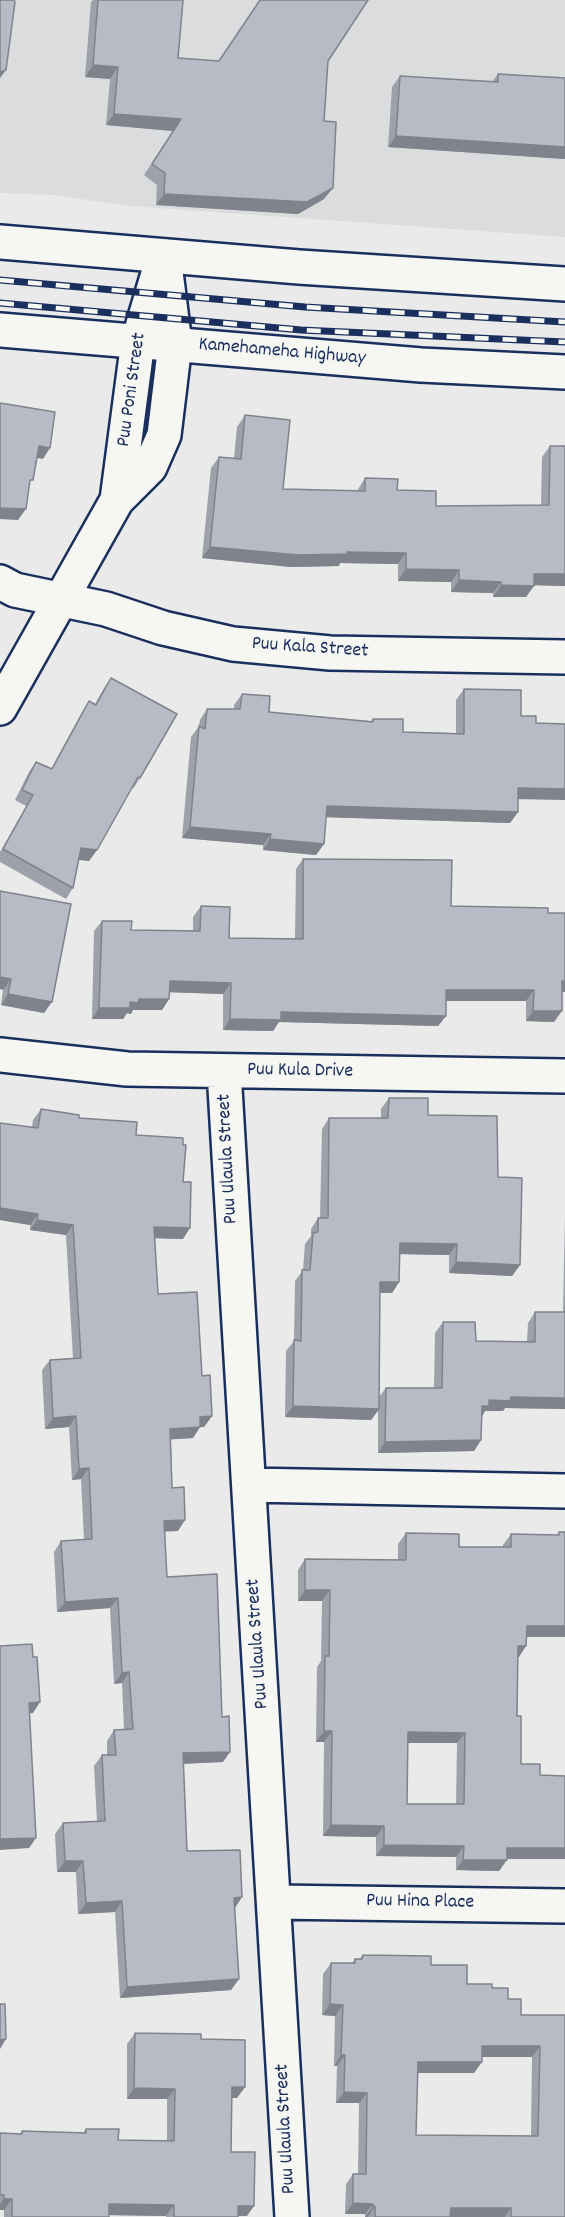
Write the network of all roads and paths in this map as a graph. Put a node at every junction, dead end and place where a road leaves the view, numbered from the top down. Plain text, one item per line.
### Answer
1 (0, 242) edge
2 (164, 256) junction
3 (565, 284) edge
4 (0, 330) edge
5 (138, 341) junction
6 (175, 344) junction
7 (565, 372) edge
8 (117, 500) junction
9 (0, 582) edge
10 (60, 600) junction
11 (565, 657) edge
12 (0, 708) edge
13 (0, 1055) edge
14 (224, 1071) junction
15 (565, 1076) edge
16 (249, 1485) junction
17 (565, 1491) edge
18 (275, 1902) junction
19 (565, 1906) edge
20 (292, 2217) edge

1 - 2 street
2 - 3 street
2 - 5 street, Puu Poni Street
2 - 6 street, Puu Poni Street
4 - 5 street, Kamehameha Highway
5 - 6 street, Kamehameha Highway
5 - 8 street, Puu Poni Street
6 - 7 street, Kamehameha Highway
6 - 8 street, Puu Poni Street
8 - 10 street, Puu Poni Street
9 - 10 street, Puu Kala Street
10 - 11 street, Puu Kala Street
10 - 12 street, Puu Poni Street
13 - 14 street, Puu Kula Drive
14 - 15 street, Puu Kula Drive
14 - 16 street, Puu Ulaula Street
16 - 17 street
16 - 18 street, Puu Ulaula Street
18 - 19 street, Puu Hina Place
18 - 20 street, Puu Ulaula Street

